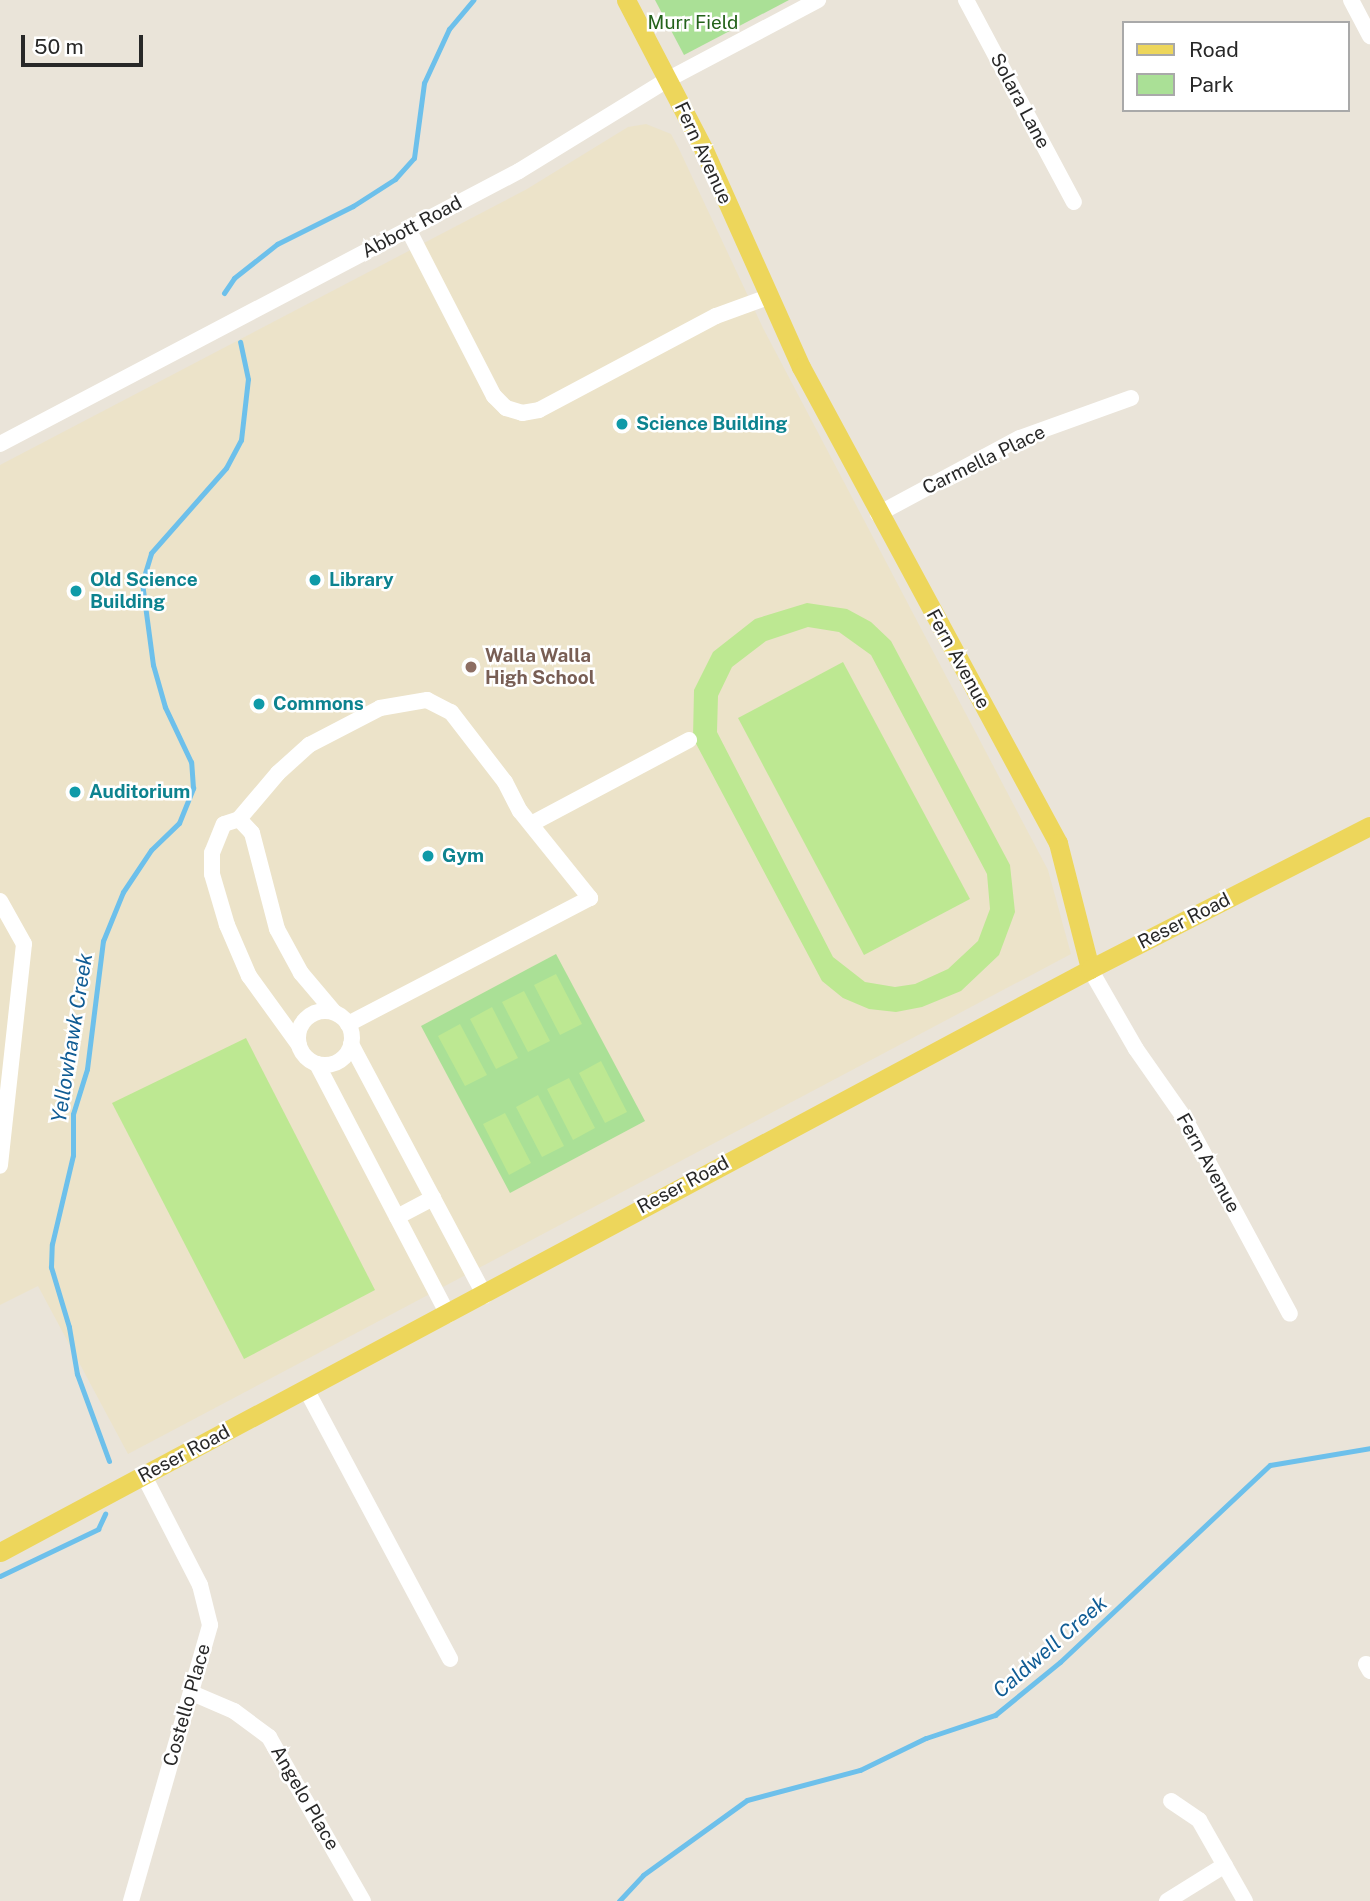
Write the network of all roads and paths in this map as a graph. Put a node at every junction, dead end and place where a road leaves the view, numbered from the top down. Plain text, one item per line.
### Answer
1 (626, 0) edge
2 (818, 0) edge
3 (966, 0) edge
4 (1351, 0) edge
5 (1370, 36) edge
6 (667, 79) junction
7 (1074, 202) dead end
8 (408, 229) junction
9 (768, 297) junction
10 (1131, 397) dead end
11 (0, 444) edge
12 (878, 514) junction
13 (689, 740) dead end
14 (239, 820) junction
15 (531, 824) junction
16 (1370, 826) edge
17 (0, 901) edge
18 (1090, 969) junction
19 (334, 1012) junction
20 (348, 1024) junction
21 (7, 1033) edge
22 (351, 1044) junction
23 (299, 1045) junction
24 (317, 1064) junction
25 (0, 1160) edge
26 (0, 1166) edge
27 (433, 1198) junction
28 (397, 1217) junction
29 (485, 1296) junction
30 (1290, 1314) dead end
31 (448, 1315) junction
32 (306, 1389) junction
33 (144, 1476) junction
34 (0, 1552) edge
35 (450, 1659) dead end
36 (192, 1693) junction
37 (1171, 1801) dead end
38 (1225, 1865) junction
39 (131, 1901) edge
40 (363, 1901) edge
41 (1167, 1901) edge
42 (1245, 1901) edge

1 - 6 main road, Fern Avenue
2 - 6 street, Abbott Road
3 - 7 street, Solara Lane
4 - 5 street
6 - 8 street, Abbott Road
6 - 9 main road, Fern Avenue
8 - 9 street
8 - 11 street, Abbott Road
9 - 12 main road, Fern Avenue
10 - 12 street, Carmella Place
12 - 18 main road, Fern Avenue
13 - 15 street
14 - 15 street
14 - 19 street
14 - 23 street
15 - 20 street
16 - 18 main road, Reser Road
17 - 21 street
18 - 29 main road, Reser Road
18 - 30 street, Fern Avenue
19 - 20 street
19 - 23 street
20 - 22 street
21 - 25 street
22 - 24 street
22 - 27 street
23 - 24 street
24 - 28 street
25 - 26 street
27 - 28 street
27 - 29 street
28 - 31 street
29 - 31 main road, Reser Road
31 - 32 main road, Reser Road
32 - 33 main road, Reser Road
32 - 35 street
33 - 34 main road, Reser Road
33 - 36 street, Costello Place
36 - 39 street, Costello Place
36 - 40 street, Angelo Place
37 - 38 street
38 - 41 street
38 - 42 street

